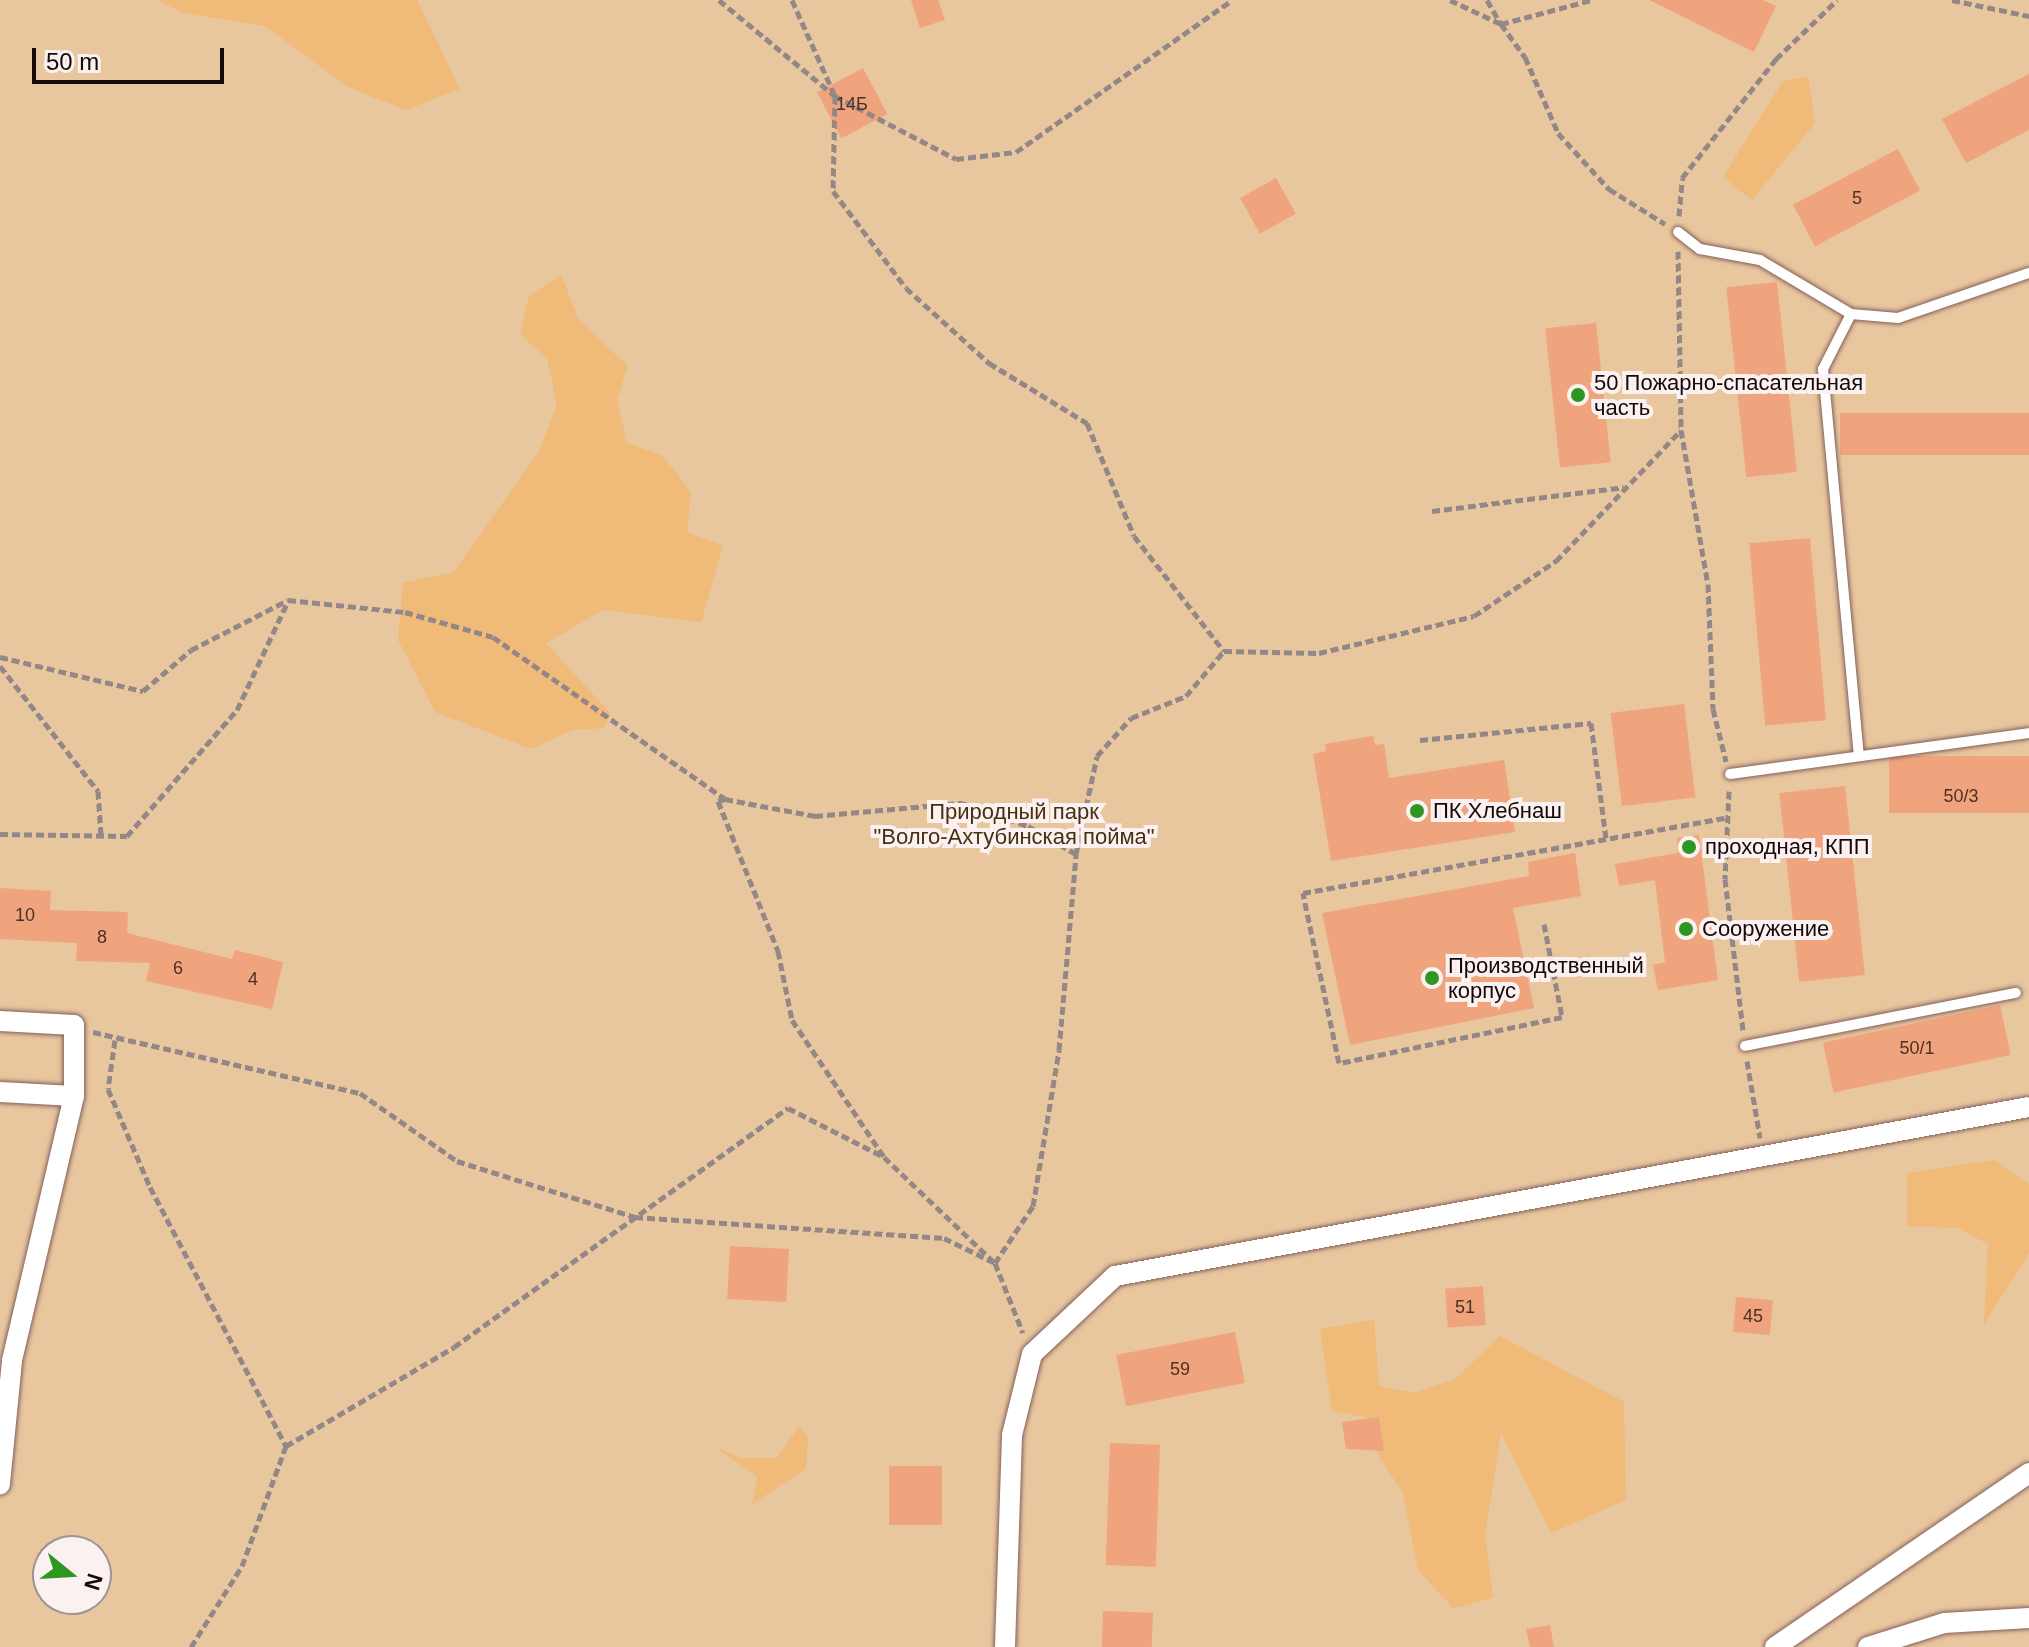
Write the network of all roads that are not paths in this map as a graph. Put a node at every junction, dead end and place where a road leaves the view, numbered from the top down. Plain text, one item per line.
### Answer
1 (1678, 232) road end
2 (2029, 273) edge
3 (1851, 314) junction
4 (2029, 733) edge
5 (1859, 754) junction
6 (1730, 774) road end
7 (2016, 993) dead end
8 (0, 1021) edge
9 (1745, 1046) road end
10 (0, 1092) edge
11 (74, 1096) junction
12 (2029, 1107) edge
13 (2029, 1473) edge
14 (0, 1484) edge
15 (2029, 1618) edge
16 (1005, 1647) edge
17 (1775, 1647) edge
18 (1868, 1647) edge

1 - 3 lane
2 - 3 lane
3 - 5 lane
4 - 5 lane
5 - 6 lane
7 - 9 lane
8 - 11 street
10 - 11 street
11 - 14 street
12 - 16 street
13 - 17 street
15 - 18 street

